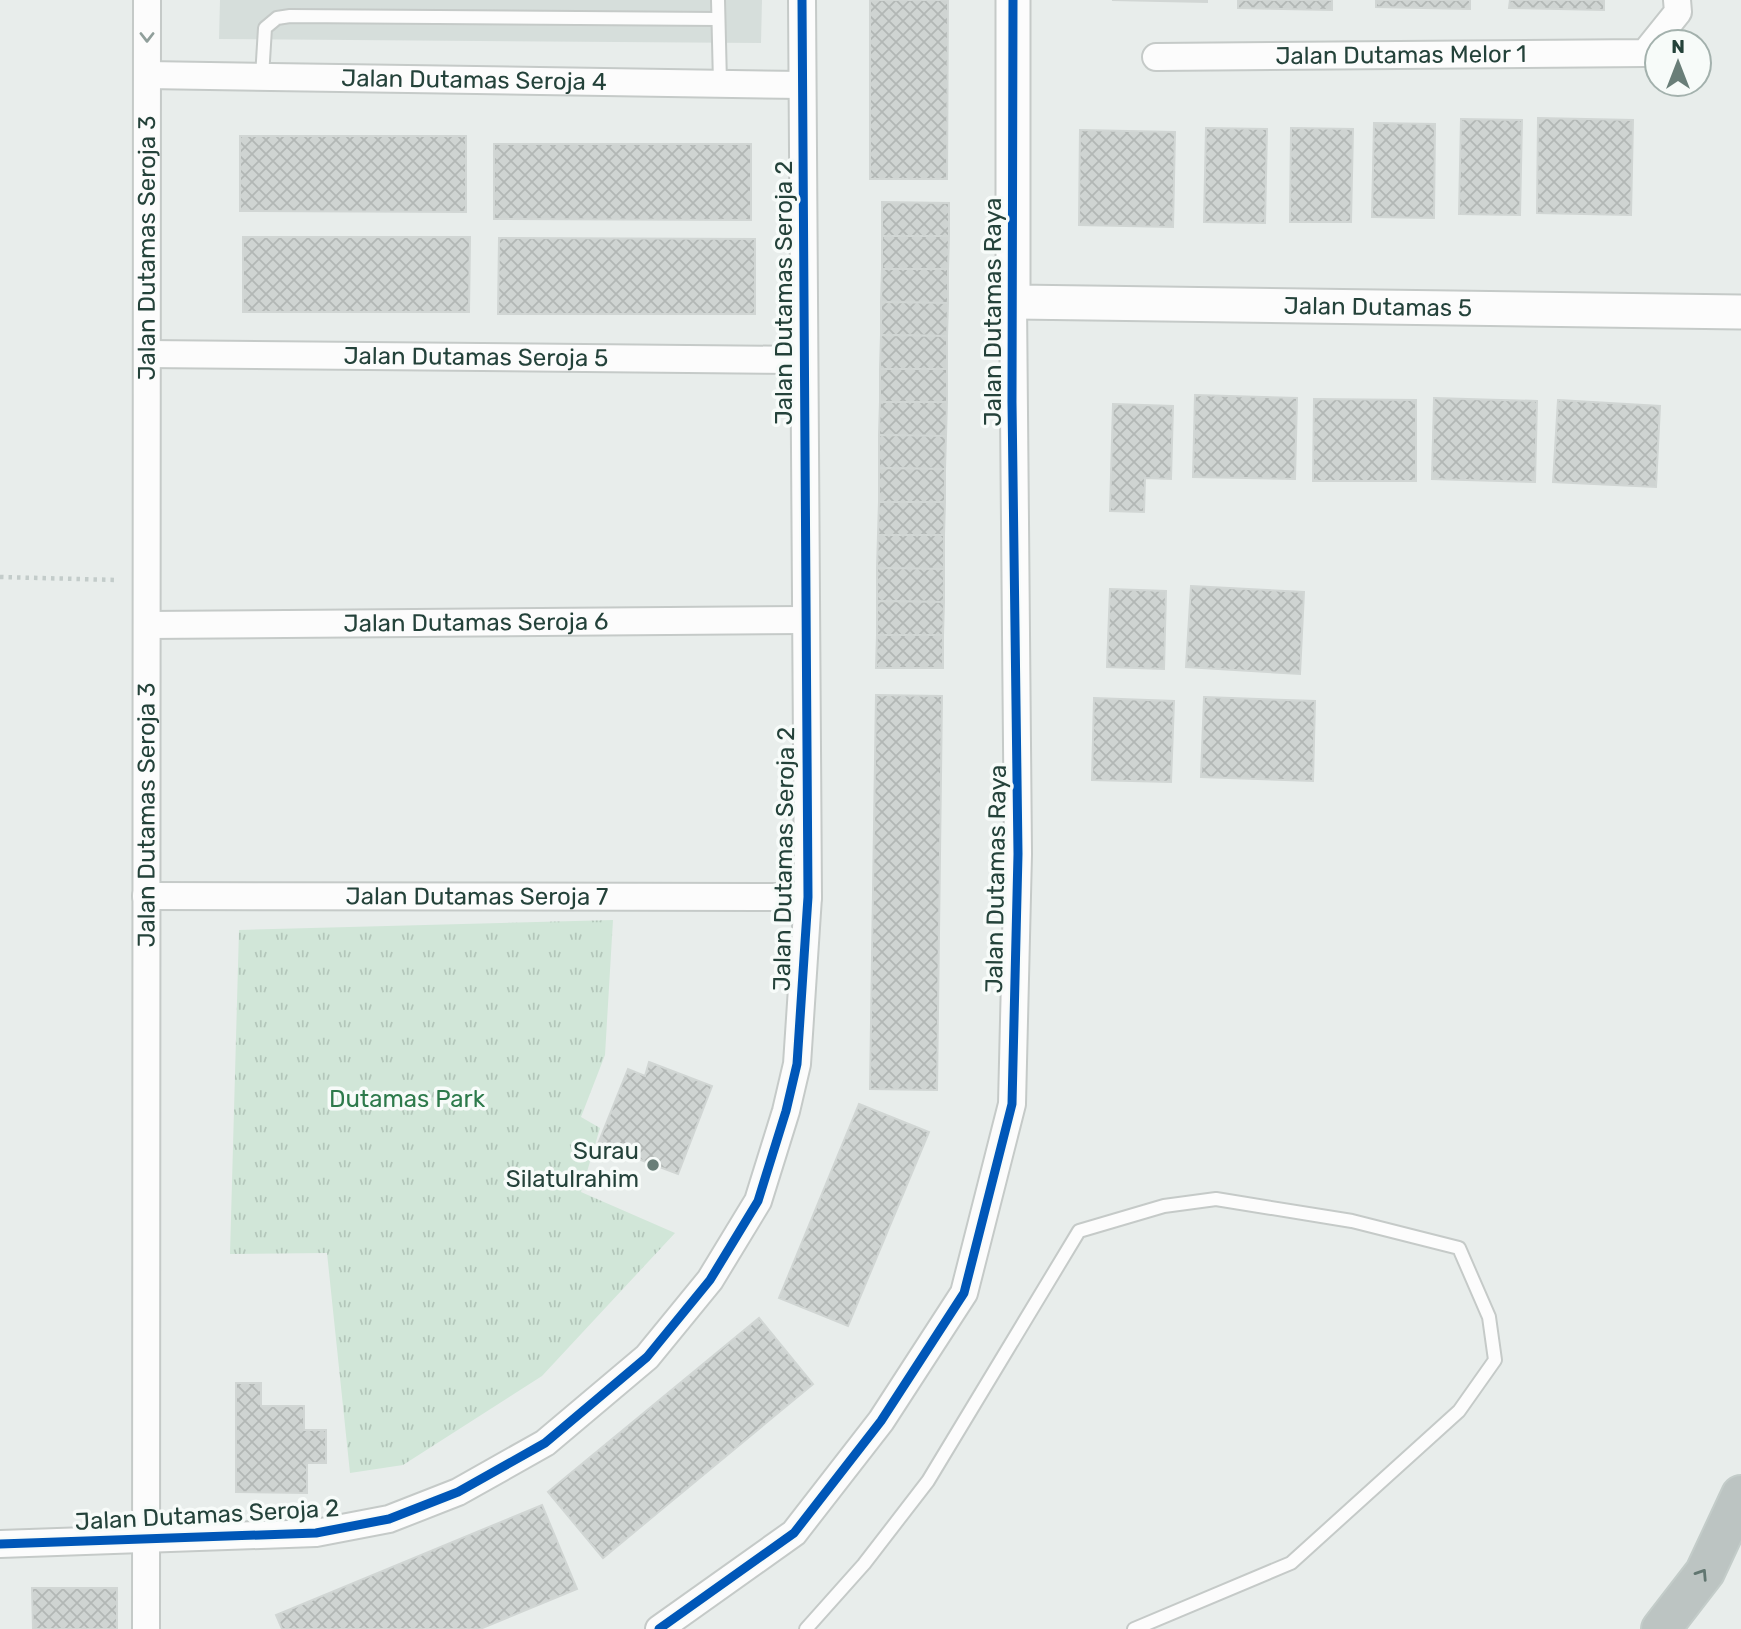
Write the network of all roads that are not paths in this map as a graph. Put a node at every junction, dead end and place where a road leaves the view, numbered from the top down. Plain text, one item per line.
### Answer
1 (148, 0) edge
2 (718, 0) edge
3 (802, 0) edge
4 (1013, 0) edge
5 (1677, 0) edge
6 (718, 19) junction
7 (1156, 57) dead end
8 (148, 75) junction
9 (262, 77) junction
10 (720, 83) junction
11 (802, 85) junction
12 (1013, 302) junction
13 (1741, 312) edge
14 (147, 354) junction
15 (803, 360) junction
16 (805, 620) junction
17 (147, 625) junction
18 (146, 896) junction
19 (808, 897) junction
20 (1741, 1495) edge
21 (146, 1541) junction
22 (0, 1544) edge
23 (146, 1629) edge
24 (659, 1629) edge
25 (806, 1629) edge
26 (1134, 1629) edge
27 (1661, 1629) edge

1 -> 8 street, Jalan Dutamas Seroja 3
2 - 6 lane
3 - 11 street, Jalan Dutamas Seroja 2
4 - 12 street, Jalan Dutamas Raya
5 - 7 street, Jalan Dutamas Melor 1
6 - 9 lane
6 - 10 lane
8 - 9 street, Jalan Dutamas Seroja 4
8 - 14 street, Jalan Dutamas Seroja 3
9 - 10 street, Jalan Dutamas Seroja 4
10 - 11 street, Jalan Dutamas Seroja 4
11 - 15 street, Jalan Dutamas Seroja 2
12 - 13 street, Jalan Dutamas 5
12 - 24 street, Jalan Dutamas Raya
14 - 15 street, Jalan Dutamas Seroja 5
14 - 17 street, Jalan Dutamas Seroja 3
15 - 16 street, Jalan Dutamas Seroja 2
16 - 17 street, Jalan Dutamas Seroja 6
16 - 19 street, Jalan Dutamas Seroja 2
17 - 18 street, Jalan Dutamas Seroja 3
18 - 19 street, Jalan Dutamas Seroja 7
18 - 21 street, Jalan Dutamas Seroja 3
19 - 21 street, Jalan Dutamas Seroja 2
27 -> 20 highway
21 - 22 street, Jalan Dutamas Seroja 2
21 - 23 street, Jalan Dutamas Seroja 3
25 - 26 lane

